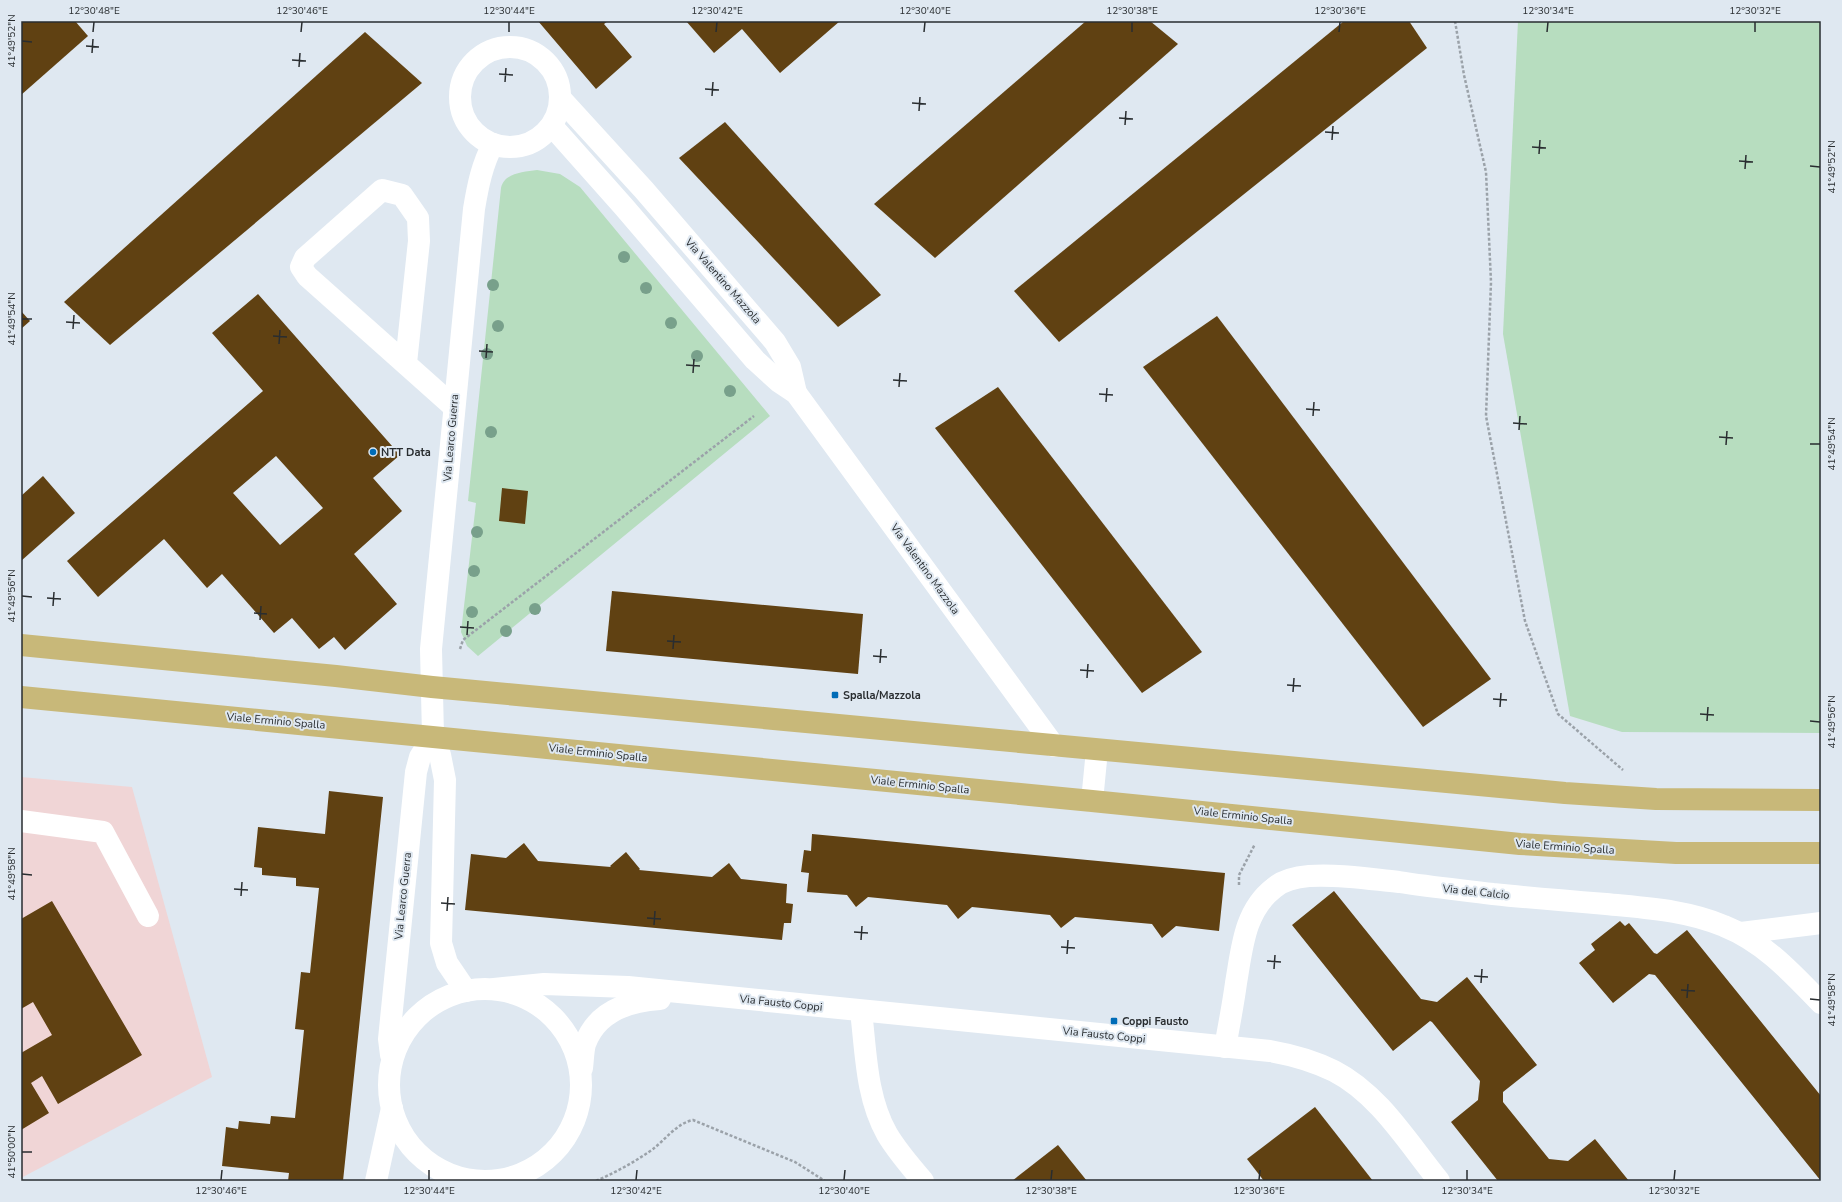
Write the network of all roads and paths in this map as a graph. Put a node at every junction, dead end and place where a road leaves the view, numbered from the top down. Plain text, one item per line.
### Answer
1 (1455, 21) edge
2 (560, 98) junction
3 (552, 126) junction
4 (493, 144) junction
5 (634, 179) junction
6 (615, 197) junction
7 (406, 363) junction
8 (796, 392) junction
9 (454, 407) junction
10 (754, 416) dead end
11 (21, 645) edge
12 (459, 652) dead end
13 (432, 687) junction
14 (21, 697) edge
15 (433, 736) junction
16 (1054, 746) junction
17 (1097, 750) junction
18 (1656, 799) junction
19 (1821, 800) edge
20 (1092, 801) junction
21 (21, 821) edge
22 (1821, 853) edge
23 (148, 916) dead end
24 (1821, 923) edge
25 (1741, 933) junction
26 (494, 989) junction
27 (466, 991) junction
28 (719, 997) junction
29 (1821, 1003) edge
30 (861, 1011) junction
31 (1226, 1047) junction
32 (391, 1059) junction
33 (581, 1075) junction
34 (392, 1108) junction
35 (444, 1178) edge
36 (376, 1181) edge
37 (596, 1181) edge
38 (825, 1181) edge
39 (922, 1181) edge
40 (1439, 1181) edge

1 - 18 path
2 - 3 street
2 - 4 street
2 - 5 street, Via Valentino Mazzola
3 - 4 street
3 - 6 street, Via Valentino Mazzola
4 - 9 street, Via Learco Guerra
5 - 6 street
5 - 8 street, Via Valentino Mazzola
6 - 8 street, Via Valentino Mazzola
7 - 7 street
7 - 9 street
8 - 16 street, Via Valentino Mazzola
9 - 13 street, Via Learco Guerra
10 - 12 path
11 - 13 main road
13 - 15 street, Via Learco Guerra
13 - 16 main road
14 - 15 main road, Viale Erminio Spalla
15 - 20 main road, Viale Erminio Spalla
15 - 27 street, Via Learco Guerra
15 - 32 street, Via Learco Guerra
16 - 17 main road
17 - 18 main road
17 - 20 street
18 - 19 main road
20 - 22 main road, Viale Erminio Spalla
21 - 23 street
24 - 25 street
25 - 29 street, Via del Calcio
25 - 31 street, Via del Calcio
26 - 27 street, Via Fausto Coppi
26 - 28 street, Via Fausto Coppi
26 - 33 street
27 - 32 street, Via Fausto Coppi
28 - 30 street, Via Fausto Coppi
28 - 33 street, Via Fausto Coppi
30 - 31 street, Via Fausto Coppi
30 - 39 street
31 - 40 street, Via Fausto Coppi
32 - 34 street
33 - 35 street, Via Fausto Coppi
34 - 35 street, Via Fausto Coppi
34 - 36 street
37 - 38 path

